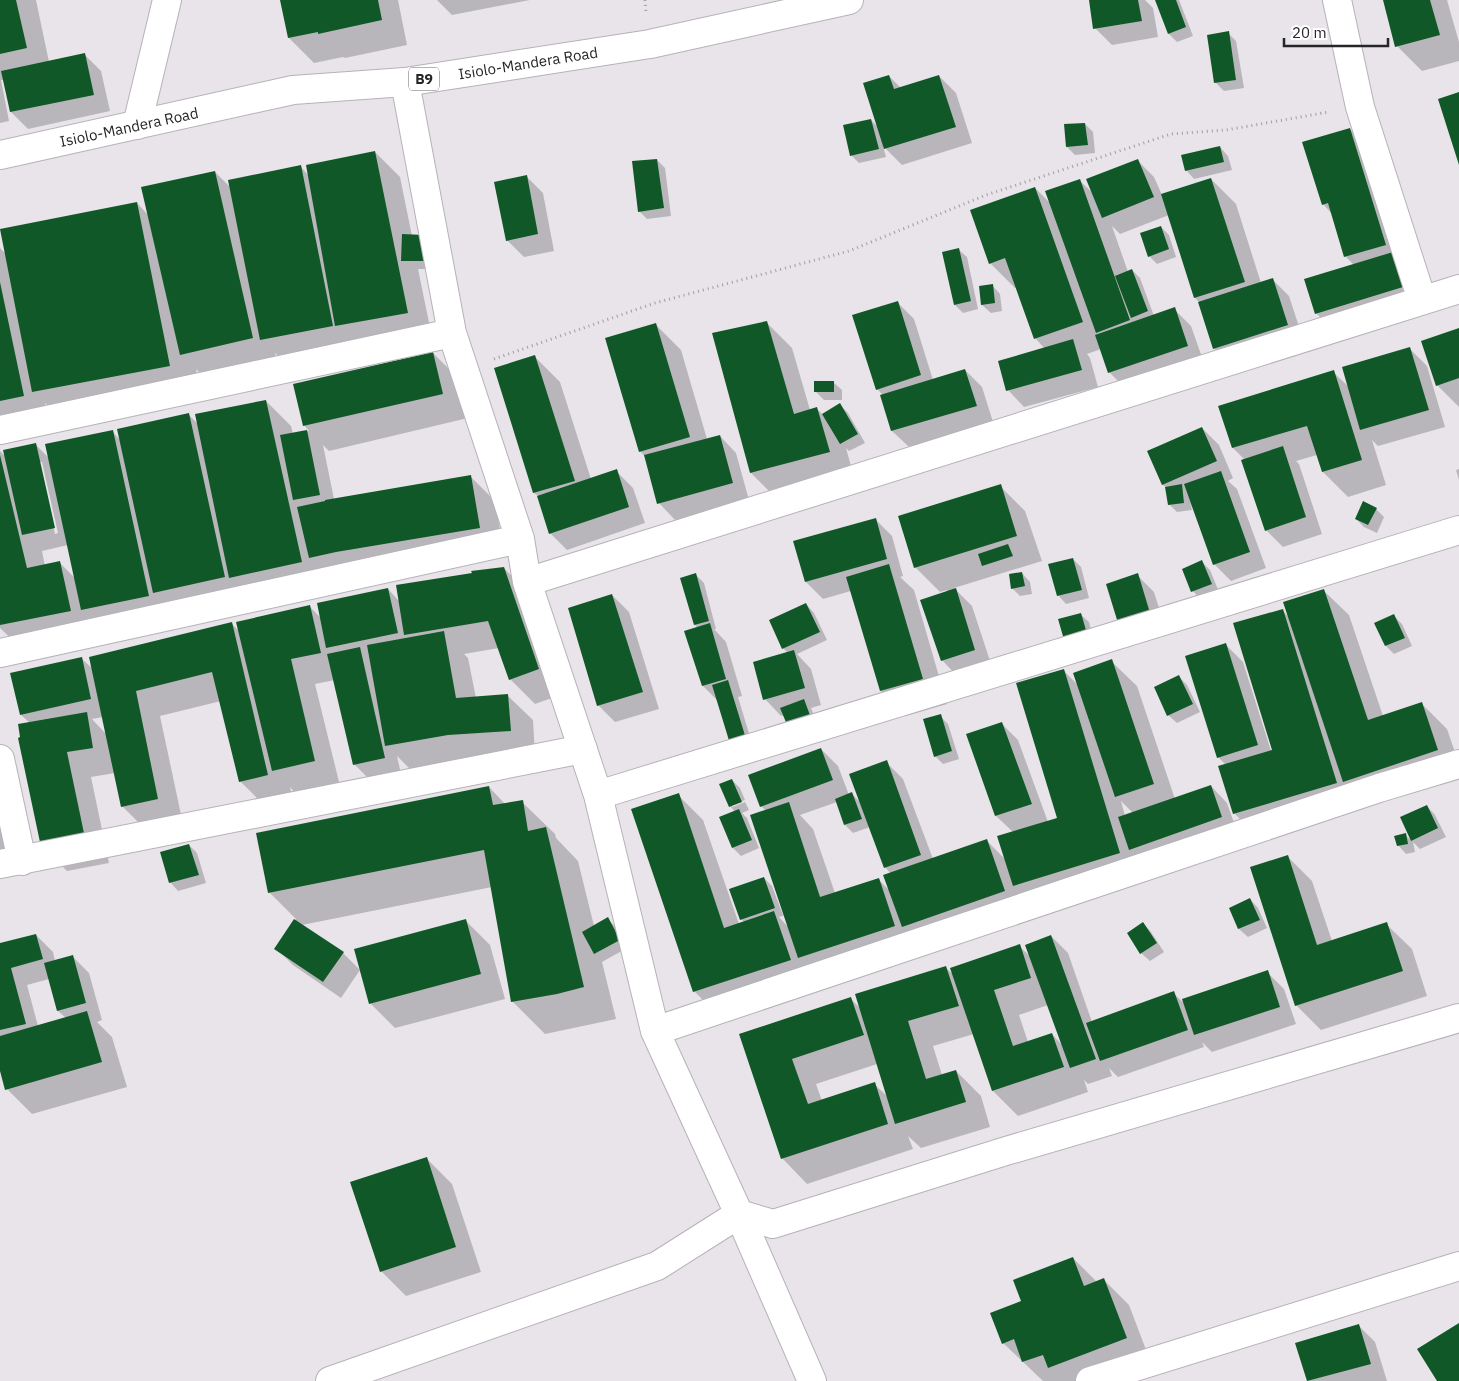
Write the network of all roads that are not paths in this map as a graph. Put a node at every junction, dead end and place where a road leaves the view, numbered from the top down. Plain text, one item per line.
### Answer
1 (167, 0) edge
2 (849, 0) edge
3 (1337, 0) edge
4 (405, 82) junction
5 (137, 126) junction
6 (0, 155) edge
7 (1459, 289) edge
8 (1422, 300) junction
9 (452, 332) junction
10 (0, 430) edge
11 (1459, 530) edge
12 (520, 539) junction
13 (527, 582) junction
14 (0, 653) edge
15 (583, 749) junction
16 (0, 759) edge
17 (1459, 764) edge
18 (598, 795) junction
19 (11, 862) edge
20 (1459, 1018) edge
21 (655, 1031) junction
22 (739, 1214) junction
23 (1459, 1266) edge
24 (330, 1381) edge
25 (812, 1381) edge
26 (1091, 1381) edge

1 - 5 main road
2 - 4 main road, Isiolo-Mandera Road / B9
3 - 8 main road
4 - 5 main road, Isiolo-Mandera Road / B9
4 - 9 main road
5 - 6 main road, Isiolo-Mandera Road / B9
7 - 8 main road
8 - 13 main road
9 - 10 main road
9 - 12 main road
11 - 18 main road
12 - 13 main road
12 - 14 main road
13 - 15 main road
15 - 18 main road
15 - 19 main road
16 - 19 main road
17 - 21 main road
18 - 21 main road
20 - 22 main road
21 - 22 main road
22 - 24 main road
22 - 25 main road
23 - 26 main road

